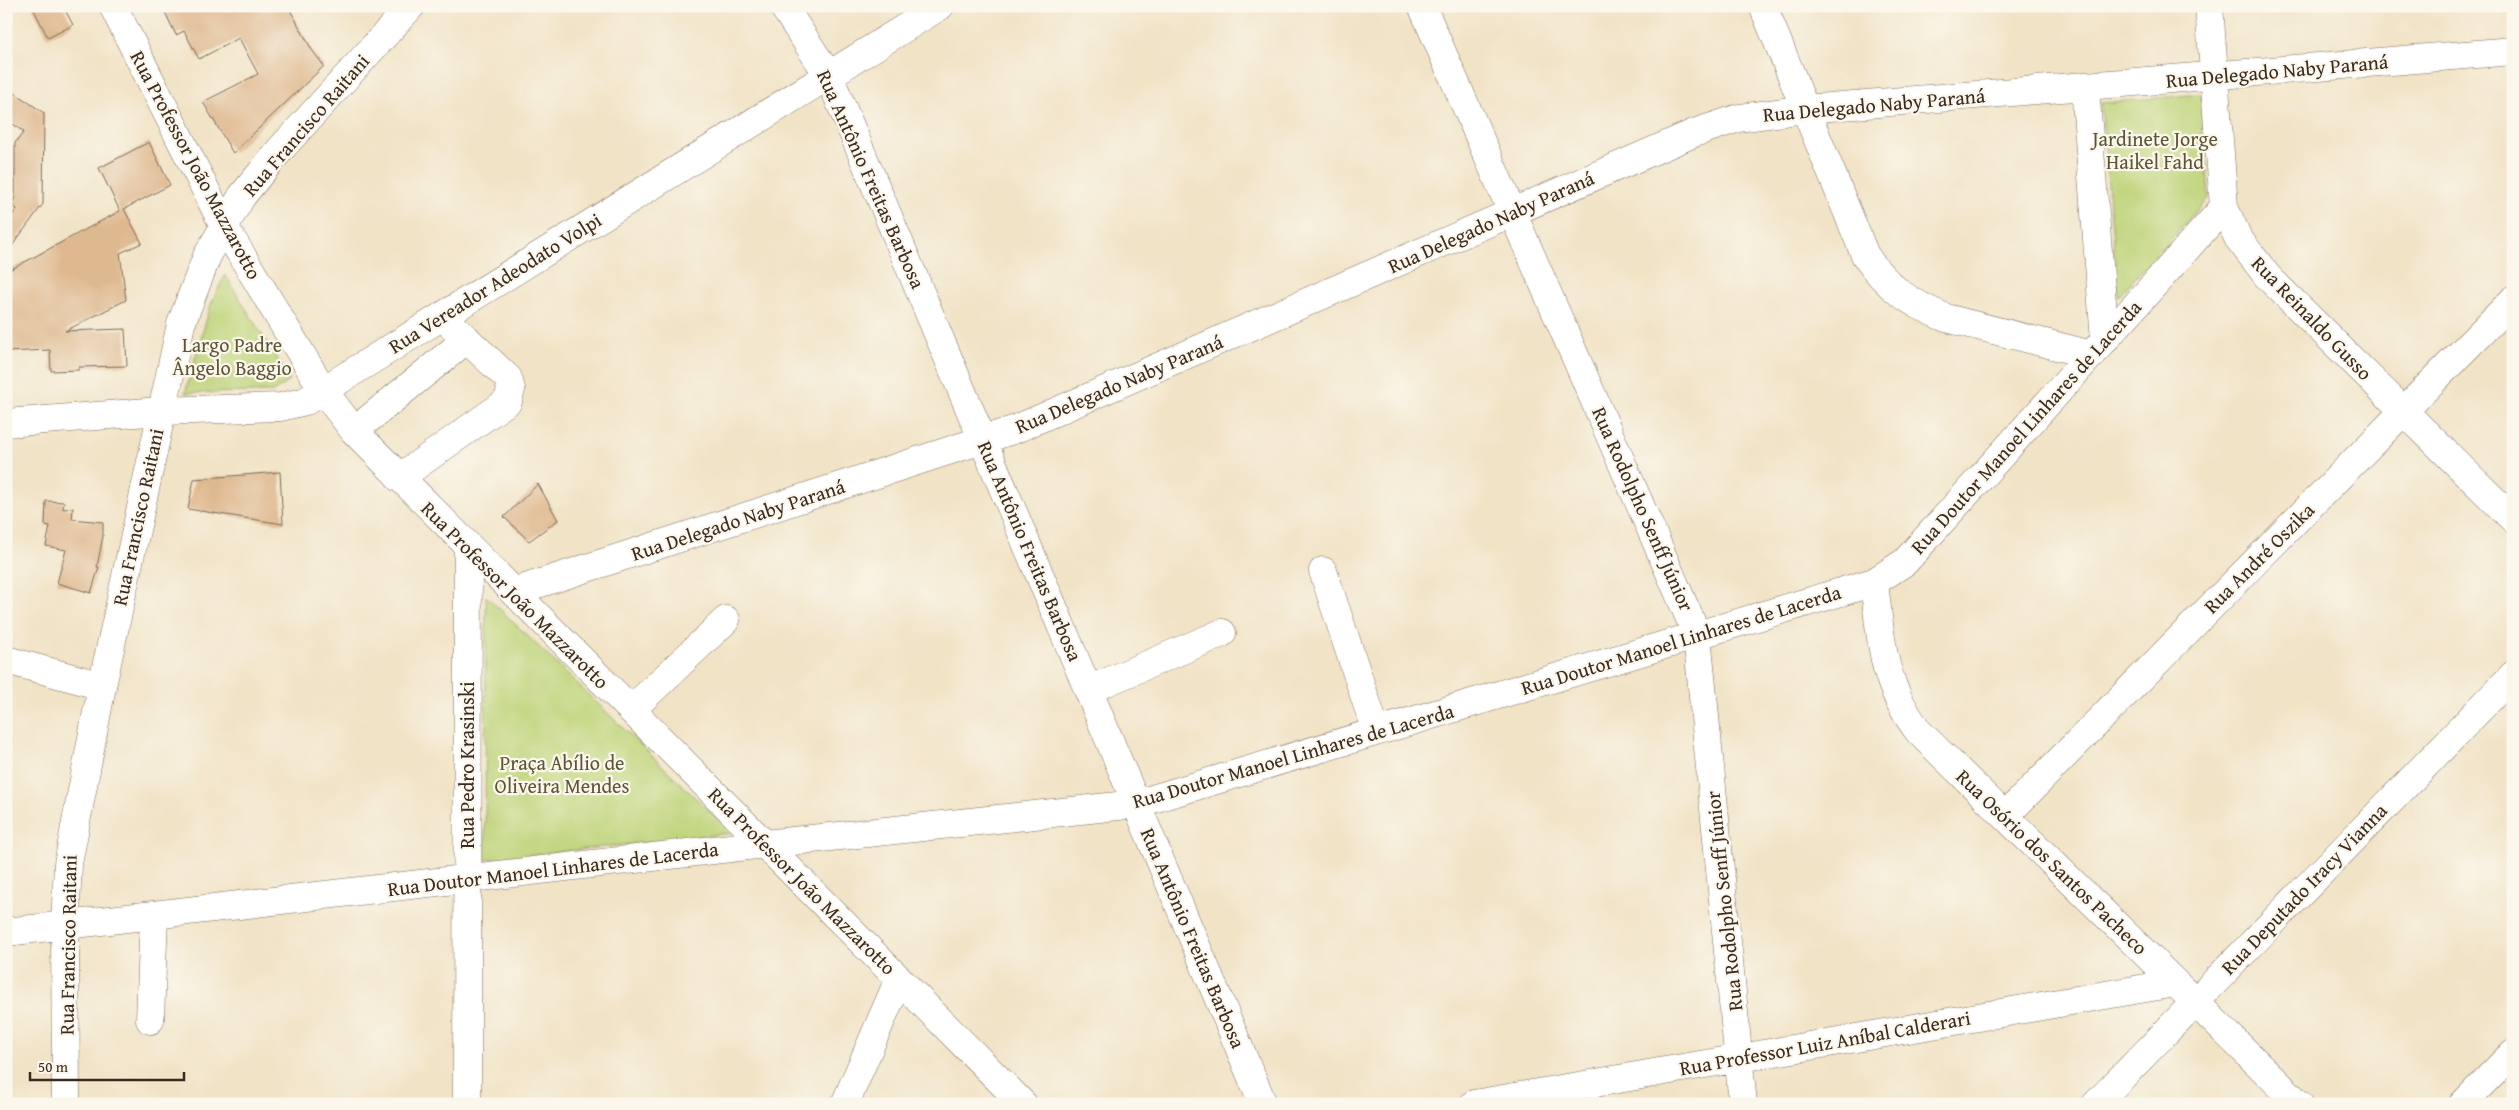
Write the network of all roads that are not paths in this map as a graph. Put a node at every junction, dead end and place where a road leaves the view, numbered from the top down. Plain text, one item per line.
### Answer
1 (113, 6) edge
2 (412, 6) edge
3 (783, 6) edge
4 (940, 6) edge
5 (1422, 6) edge
6 (1763, 6) edge
7 (2209, 6) edge
8 (2513, 51) edge
9 (829, 76) junction
10 (2214, 76) junction
11 (2084, 87) junction
12 (1805, 109) junction
13 (2224, 207) junction
14 (1514, 212) junction
15 (224, 226) junction
16 (2513, 300) edge
17 (442, 316) junction
18 (467, 339) junction
19 (2098, 347) junction
20 (369, 361) junction
21 (323, 390) junction
22 (401, 392) junction
23 (161, 411) junction
24 (2404, 411) junction
25 (6, 423) edge
26 (354, 430) junction
27 (983, 440) junction
28 (399, 478) junction
29 (2513, 519) edge
30 (468, 547) junction
31 (1322, 572) dead end
32 (1874, 582) junction
33 (513, 592) junction
34 (726, 620) dead end
35 (1222, 633) dead end
36 (1698, 635) junction
37 (6, 660) edge
38 (2513, 675) edge
39 (102, 686) junction
40 (1088, 690) junction
41 (631, 710) junction
42 (1376, 732) junction
43 (1136, 804) junction
44 (2005, 816) junction
45 (764, 844) junction
46 (467, 879) junction
47 (154, 915) junction
48 (65, 925) junction
49 (6, 932) edge
50 (899, 979) junction
51 (2175, 983) junction
52 (2195, 1002) junction
53 (150, 1020) dead end
54 (2513, 1053) edge
55 (1739, 1058) junction
56 (66, 1104) edge
57 (467, 1104) edge
58 (845, 1104) edge
59 (1023, 1104) edge
60 (1263, 1104) edge
61 (1474, 1104) edge
62 (1744, 1104) edge
63 (2096, 1104) edge
64 (2299, 1104) edge
65 (2463, 1104) edge

1 - 15 street, Rua Professor João Mazzarotto
2 - 15 street, Rua Francisco Raitani
3 - 9 street, Rua Antônio Freitas Barbosa
4 - 9 street, Rua Vereador Adeodato Volpi
5 - 14 street, Rua Rodolpho Senff Júnior
6 - 12 street
7 - 10 street, Rua Reinaldo Gusso
8 - 10 street, Rua Delegado Naby Paraná
9 - 17 street, Rua Vereador Adeodato Volpi
9 - 27 street, Rua Antônio Freitas Barbosa
10 - 11 street, Rua Delegado Naby Paraná
10 - 13 street, Rua Reinaldo Gusso
11 - 12 street, Rua Delegado Naby Paraná
11 - 19 street
12 - 14 street, Rua Delegado Naby Paraná
12 - 19 street
13 - 19 street, Rua Doutor Manoel Linhares de Lacerda
13 - 24 street, Rua Reinaldo Gusso
14 - 27 street, Rua Delegado Naby Paraná
14 - 36 street, Rua Rodolpho Senff Júnior
15 - 21 street, Rua Professor João Mazzarotto
15 - 23 street, Rua Francisco Raitani
16 - 24 street, Rua André Oszika
17 - 18 street
17 - 20 street, Rua Vereador Adeodato Volpi
18 - 22 street
18 - 28 street
19 - 32 street, Rua Doutor Manoel Linhares de Lacerda
20 - 21 street, Rua Vereador Adeodato Volpi
20 - 22 street
21 - 23 street, Rua Vereador Adeodato Volpi
21 - 26 street, Rua Professor João Mazzarotto
22 - 26 street
23 - 25 street, Rua Vereador Adeodato Volpi
23 - 39 street, Rua Francisco Raitani
24 - 29 street, Rua Reinaldo Gusso
24 - 44 street, Rua André Oszika
26 - 28 street, Rua Professor João Mazzarotto
27 - 33 street, Rua Delegado Naby Paraná
27 - 40 street, Rua Antônio Freitas Barbosa
28 - 30 street, Rua Professor João Mazzarotto
30 - 33 street, Rua Professor João Mazzarotto
30 - 46 street, Rua Pedro Krasinski
31 - 42 street
32 - 36 street, Rua Doutor Manoel Linhares de Lacerda
32 - 44 street, Rua Osório dos Santos Pacheco
33 - 41 street, Rua Professor João Mazzarotto
34 - 41 street
35 - 40 street
36 - 42 street, Rua Doutor Manoel Linhares de Lacerda
36 - 55 street, Rua Rodolpho Senff Júnior
37 - 39 street
38 - 52 street, Rua Deputado Iracy Vianna
39 - 48 street, Rua Francisco Raitani
40 - 43 street, Rua Antônio Freitas Barbosa
41 - 45 street, Rua Professor João Mazzarotto
42 - 43 street, Rua Doutor Manoel Linhares de Lacerda
43 - 45 street, Rua Doutor Manoel Linhares de Lacerda
43 - 60 street, Rua Antônio Freitas Barbosa
44 - 51 street, Rua Osório dos Santos Pacheco
45 - 46 street, Rua Doutor Manoel Linhares de Lacerda
45 - 50 street, Rua Professor João Mazzarotto
46 - 47 street, Rua Doutor Manoel Linhares de Lacerda
46 - 57 street, Rua Pedro Krasinski
47 - 48 street, Rua Doutor Manoel Linhares de Lacerda
47 - 53 street
48 - 49 street, Rua Doutor Manoel Linhares de Lacerda
48 - 56 street, Rua Francisco Raitani
50 - 58 street
50 - 59 street, Rua Professor João Mazzarotto
51 - 52 street, Rua Osório dos Santos Pacheco
51 - 55 street, Rua Professor Luiz Aníbal Calderari
52 - 63 street, Rua Deputado Iracy Vianna
52 - 64 street, Rua Osório dos Santos Pacheco
54 - 65 street
55 - 61 street, Rua Professor Luiz Aníbal Calderari
55 - 62 street, Rua Rodolpho Senff Júnior

